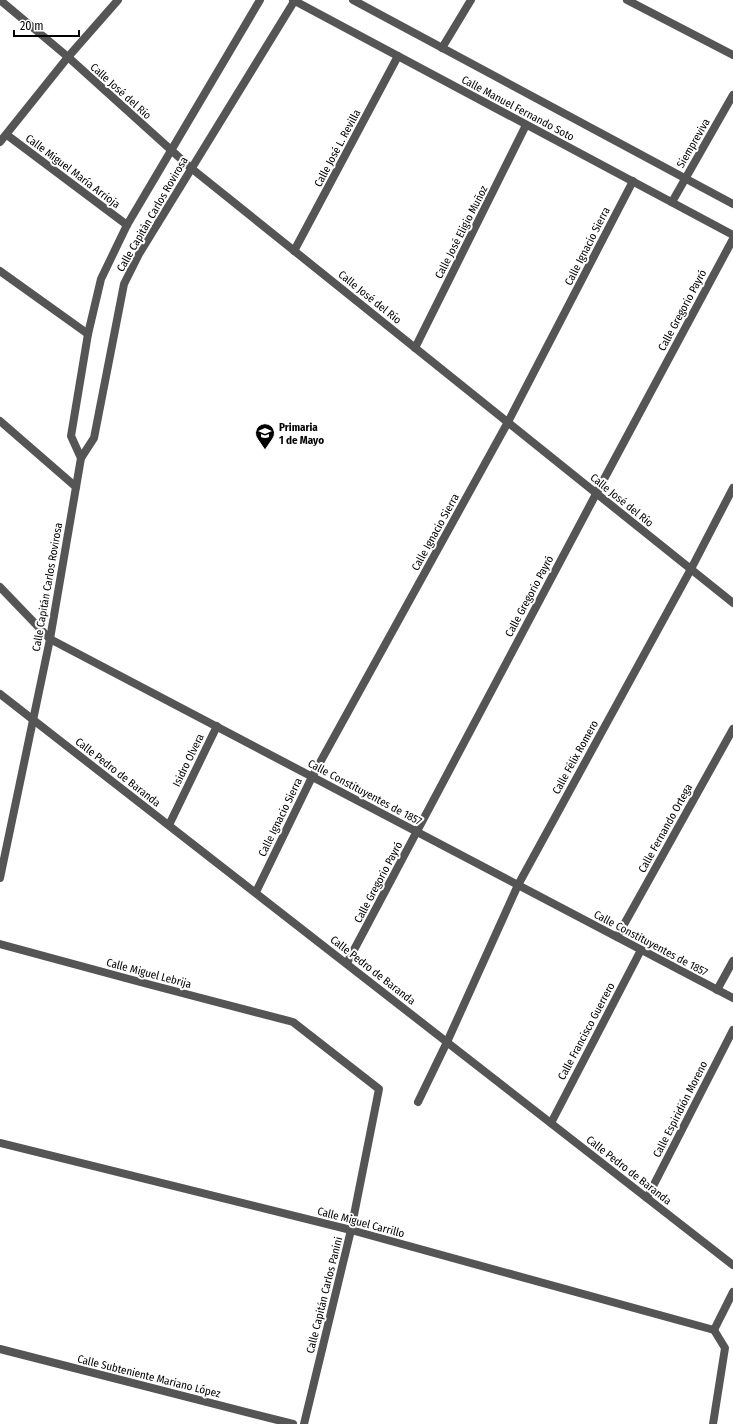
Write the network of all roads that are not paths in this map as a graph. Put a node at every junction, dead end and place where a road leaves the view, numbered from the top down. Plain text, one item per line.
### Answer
1 (0, 0) edge
2 (118, 0) edge
3 (260, 0) edge
4 (294, 0) edge
5 (353, 0) edge
6 (471, 0) edge
7 (627, 0) edge
8 (442, 48) junction
9 (733, 55) edge
10 (398, 56) junction
11 (68, 57) junction
12 (733, 95) edge
13 (526, 125) junction
14 (7, 134) junction
15 (0, 142) edge
16 (171, 151) junction
17 (191, 168) junction
18 (685, 179) junction
19 (633, 181) junction
20 (672, 202) junction
21 (733, 204) edge
22 (127, 225) junction
23 (733, 236) edge
24 (733, 239) edge
25 (294, 251) junction
26 (0, 271) edge
27 (88, 334) junction
28 (415, 348) junction
29 (0, 421) edge
30 (508, 422) junction
31 (81, 458) junction
32 (76, 487) junction
33 (733, 488) edge
34 (596, 494) junction
35 (691, 569) junction
36 (0, 587) edge
37 (733, 603) edge
38 (50, 639) junction
39 (0, 694) edge
40 (32, 720) junction
41 (217, 726) junction
42 (733, 729) edge
43 (312, 777) junction
44 (169, 825) junction
45 (417, 832) junction
46 (0, 878) edge
47 (518, 885) junction
48 (256, 892) junction
49 (617, 937) junction
50 (0, 944) edge
51 (641, 950) junction
52 (733, 961) edge
53 (347, 963) junction
54 (717, 990) junction
55 (733, 998) edge
56 (293, 1022) joint
57 (733, 1030) edge
58 (447, 1042) junction
59 (418, 1102) dead end
60 (550, 1123) junction
61 (0, 1142) edge
62 (647, 1198) junction
63 (351, 1230) junction
64 (733, 1265) edge
65 (733, 1292) edge
66 (714, 1330) junction
67 (0, 1349) edge
68 (293, 1424) edge
69 (304, 1424) edge
70 (713, 1424) edge

1 - 11 street, Calle José del Río
2 - 11 street
3 - 16 street, Calle Capitán Carlos Rovirosa
4 - 10 street, Calle Manuel Fernando Soto
4 - 17 street, Calle Capitán Carlos Rovirosa
5 - 8 street, Calle Manuel Fernando Soto
6 - 8 street
7 - 9 street
8 - 18 street, Calle Manuel Fernando Soto
10 - 13 street, Calle Manuel Fernando Soto
10 - 25 street, Calle José L. Revilla
11 - 14 street
11 - 16 street, Calle José del Río
12 - 18 street, Siempreviva
13 - 19 street, Calle Manuel Fernando Soto
13 - 28 street, Calle José Eligio Muñoz
14 - 15 street
14 - 22 street, Calle Miguel María Arrioja
16 - 17 street, Calle José del Río
16 - 22 street, Calle Capitán Carlos Rovirosa
17 - 25 street, Calle José del Río
17 - 31 street, Calle Capitán Carlos Rovirosa
18 - 20 street, Siempreviva
18 - 21 street, Calle Manuel Fernando Soto
19 - 20 street, Calle Manuel Fernando Soto
19 - 30 street, Calle Ignacio Sierra
20 - 23 street, Calle Manuel Fernando Soto
22 - 27 street, Calle Capitán Carlos Rovirosa
24 - 34 street, Calle Gregorio Payró
25 - 28 street, Calle José del Río
26 - 27 street
27 - 31 street, Calle Capitán Carlos Rovirosa
28 - 30 street, Calle José del Río
29 - 32 street
30 - 34 street, Calle José del Río
30 - 43 street, Calle Ignacio Sierra
31 - 32 street, Calle Capitán Carlos Rovirosa
32 - 38 street, Calle Capitán Carlos Rovirosa
33 - 35 street, Calle Félix Romero
34 - 35 street, Calle José del Río
34 - 45 street, Calle Gregorio Payró
35 - 37 street, Calle José del Río
35 - 47 street, Calle Félix Romero
36 - 38 street, Calle Constituyentes de 1857
38 - 40 street, Calle Capitán Carlos Rovirosa
38 - 41 street, Calle Constituyentes de 1857
39 - 40 street, Calle Pedro de Baranda
40 - 44 street, Calle Pedro de Baranda
40 - 46 street, Calle Capitán Carlos Rovirosa
41 - 43 street, Calle Constituyentes de 1857
41 - 44 street, Isidro Olvera
42 - 49 street, Calle Fernando Ortega
43 - 45 street, Calle Constituyentes de 1857
43 - 48 street, Calle Ignacio Sierra
44 - 48 street, Calle Pedro de Baranda
45 - 47 street, Calle Constituyentes de 1857
45 - 53 street, Calle Gregorio Payró
47 - 49 street, Calle Constituyentes de 1857
47 - 58 street, Calle Félix Romero
48 - 53 street, Calle Pedro de Baranda
49 - 51 street, Calle Constituyentes de 1857
50 - 56 street, Calle Miguel Lebrija
51 - 54 street, Calle Constituyentes de 1857
51 - 60 street, Calle Francisco Guerrero
52 - 54 street
53 - 58 street, Calle Pedro de Baranda
54 - 55 street, Calle Constituyentes de 1857
56 - 63 street, Calle Capitán Carlos Panini
57 - 62 street, Calle Espiridión Moreno
58 - 59 street, Calle Félix Romero
58 - 60 street, Calle Pedro de Baranda
60 - 62 street, Calle Pedro de Baranda
61 - 63 street, Calle Miguel Carrillo
62 - 64 street, Calle Pedro de Baranda
63 - 66 street, Calle Miguel Carrillo
63 - 69 street, Calle Capitán Carlos Panini
65 - 66 street
66 - 70 street
67 - 68 street, Calle Subteniente Mariano López

